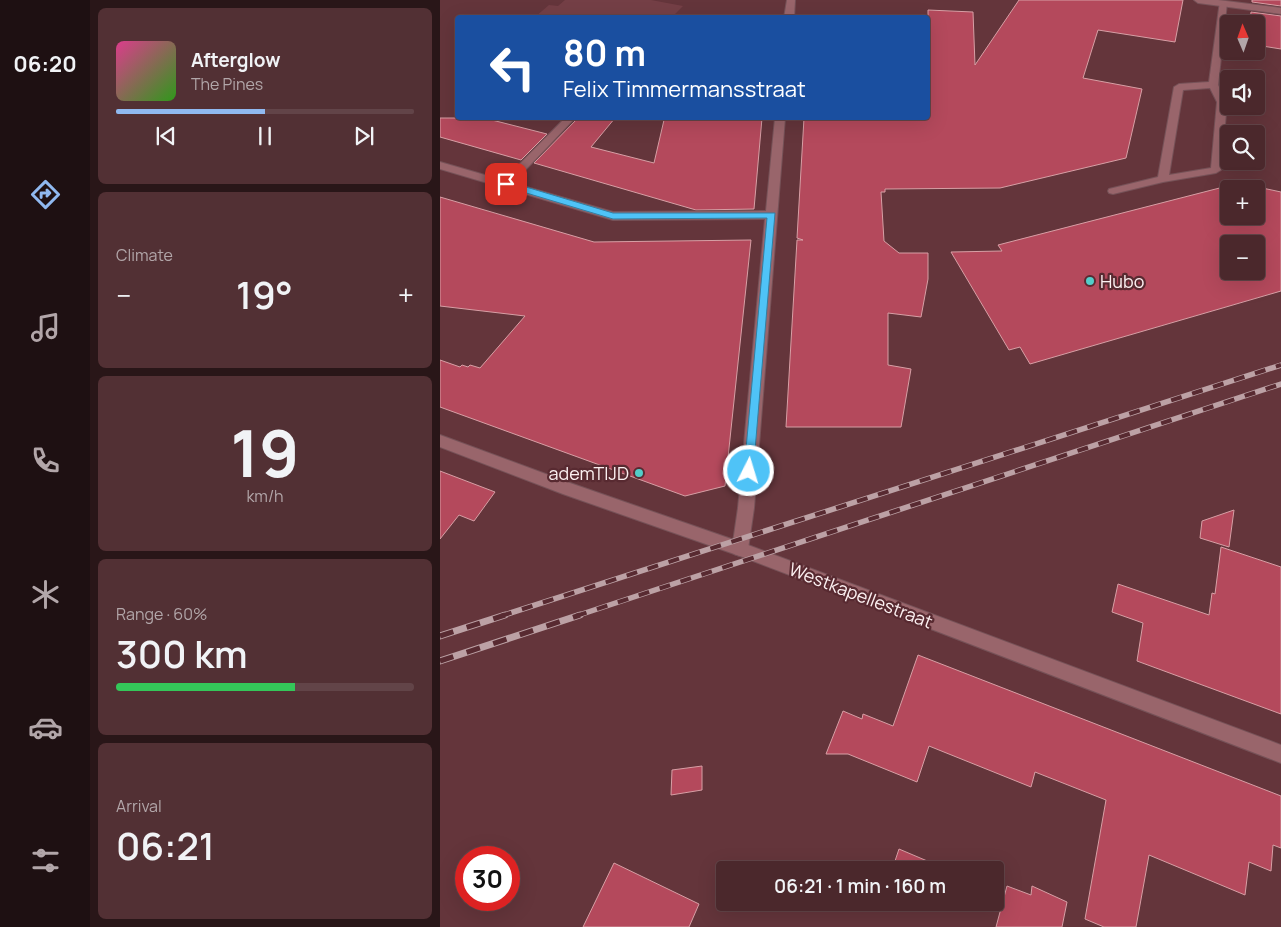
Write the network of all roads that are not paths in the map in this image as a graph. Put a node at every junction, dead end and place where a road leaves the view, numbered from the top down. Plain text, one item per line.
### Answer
1 (790, 0) edge
2 (1198, 0) edge
3 (1223, 4) junction
4 (1281, 11) edge
5 (789, 15) edge
6 (1213, 85) junction
7 (568, 120) edge
8 (780, 120) edge
9 (440, 165) edge
10 (1163, 179) junction
11 (506, 184) junction
12 (1113, 190) dead end
13 (772, 215) junction
14 (440, 441) edge
15 (740, 549) junction
16 (1281, 754) edge

1 - 5 street
2 - 3 street
3 - 4 street
3 - 6 lane
6 - 10 lane
6 - 10 lane
7 - 11 lane
8 - 13 street
9 - 11 street
10 - 12 lane
11 - 13 street
13 - 15 street
14 - 15 street, Westkapellestraat
15 - 16 street, Westkapellestraat

